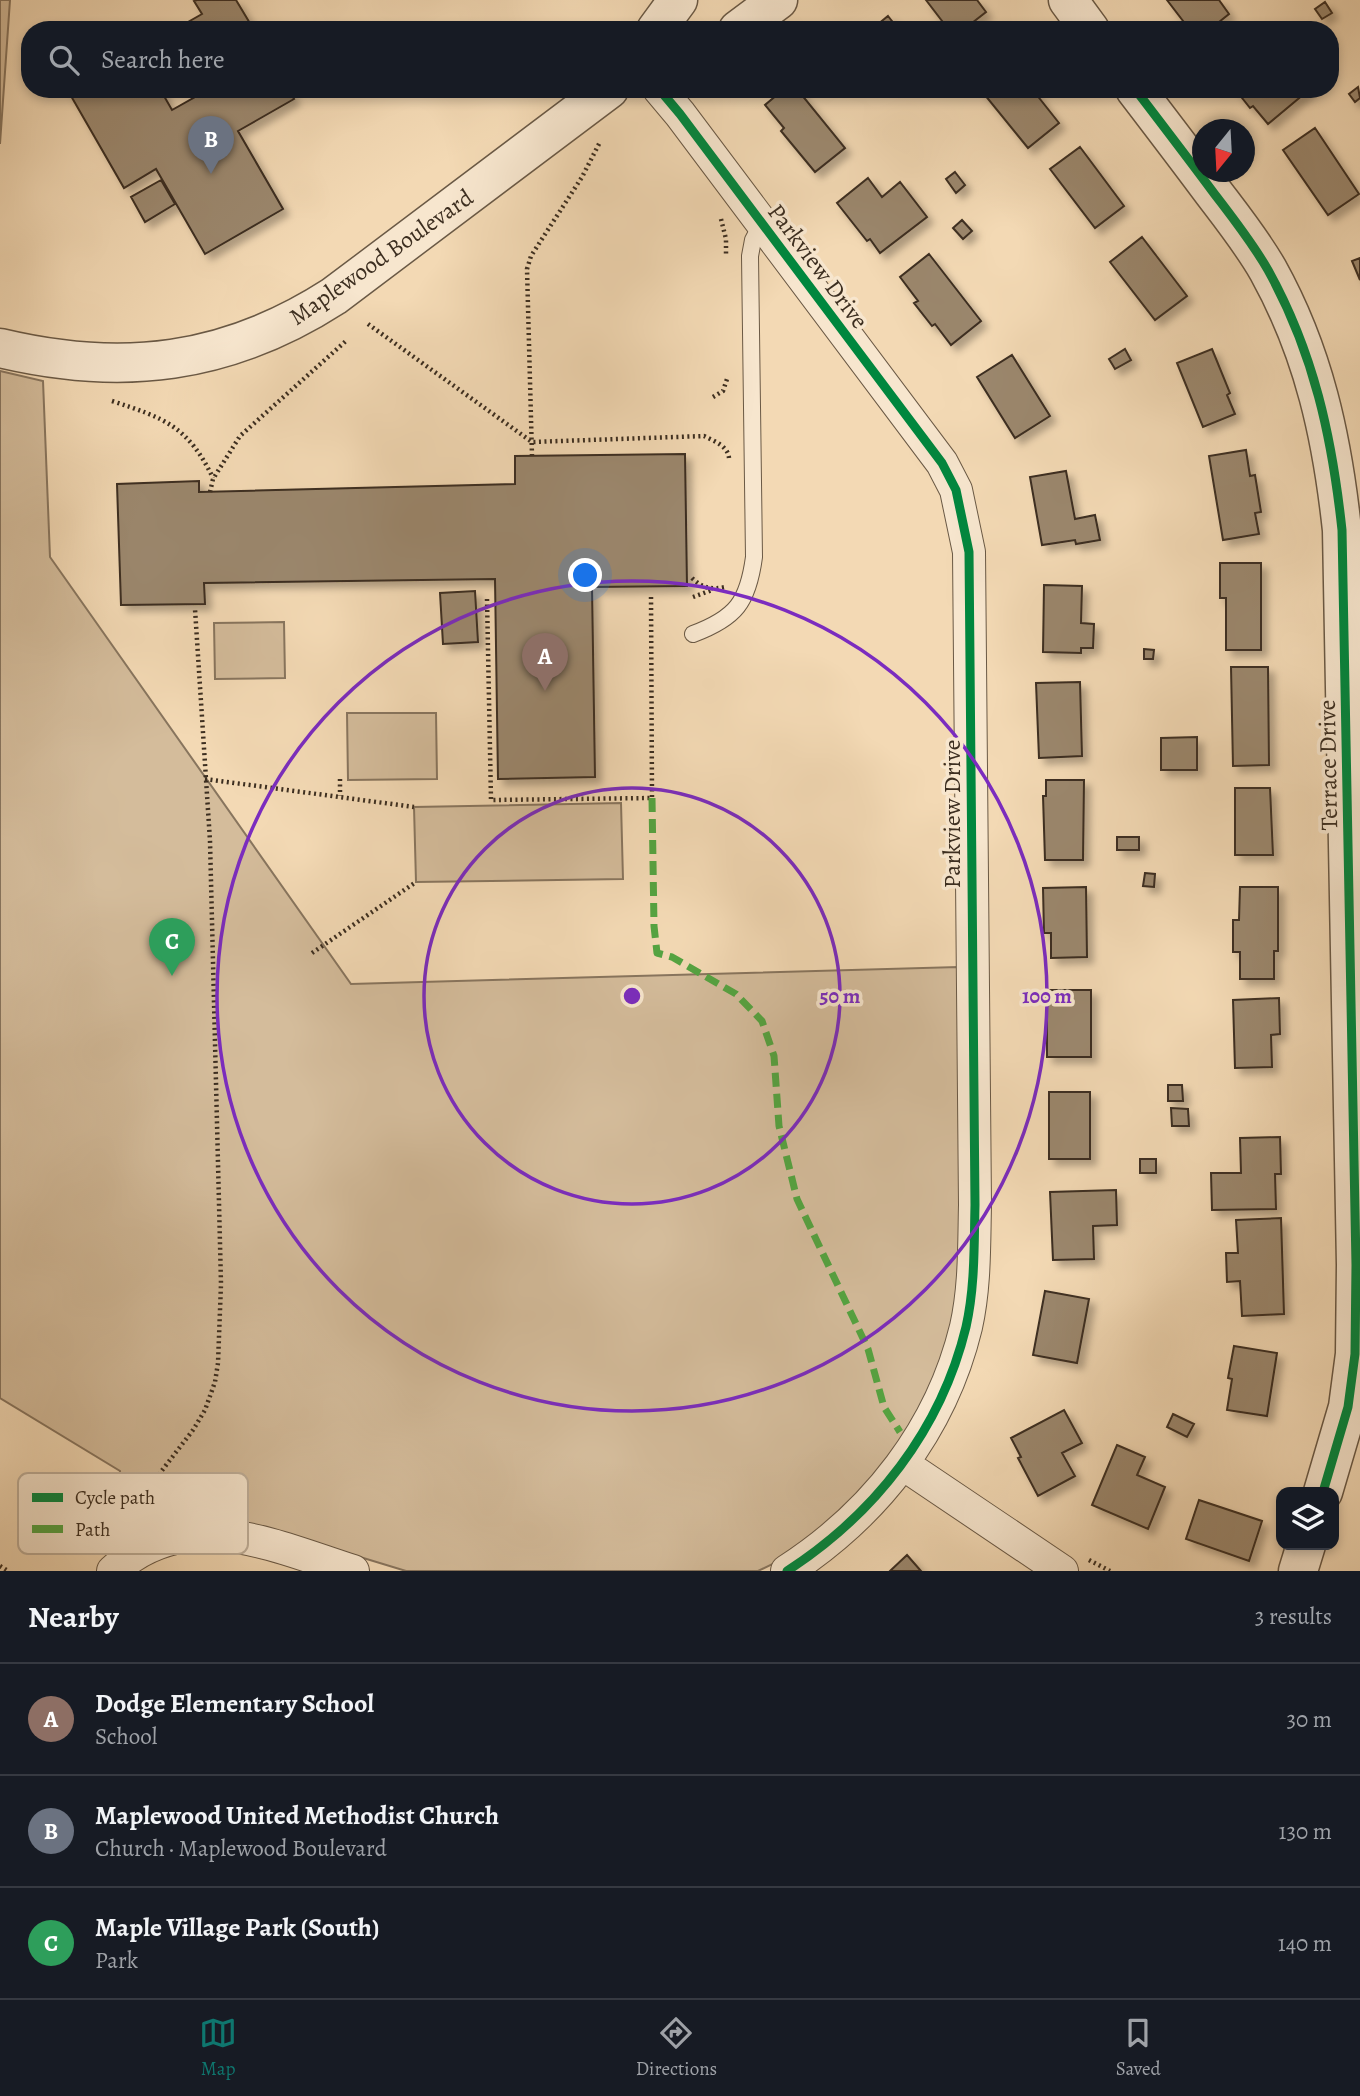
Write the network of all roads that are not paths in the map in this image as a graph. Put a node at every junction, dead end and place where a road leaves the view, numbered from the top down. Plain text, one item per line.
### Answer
1 (678, 0) edge
2 (778, 0) edge
3 (1068, 0) edge
4 (663, 21) edge
5 (750, 21) edge
6 (1083, 21) edge
7 (597, 98) edge
8 (667, 98) edge
9 (1142, 98) edge
10 (762, 223) junction
11 (0, 348) edge
12 (1350, 501) edge
13 (693, 634) dead end
14 (1355, 883) edge
15 (1358, 1265) edge
16 (903, 1464) junction
17 (1324, 1487) edge
18 (248, 1538) edge
19 (1304, 1550) edge
20 (136, 1554) edge
21 (113, 1571) edge
22 (353, 1571) edge
23 (787, 1571) edge
24 (1062, 1571) edge
25 (1298, 1571) edge

1 - 4 street
2 - 5 street
3 - 6 street
7 - 11 street, Maplewood Boulevard
8 - 10 street, Parkview Drive
9 - 12 street, Terrace Drive
10 - 13 lane
10 - 16 street, Parkview Drive
12 - 14 street, Terrace Drive
14 - 15 street, Terrace Drive
15 - 17 street, Terrace Drive
16 - 23 street, Parkview Drive
16 - 24 street
18 - 22 street
19 - 25 street
20 - 21 street

